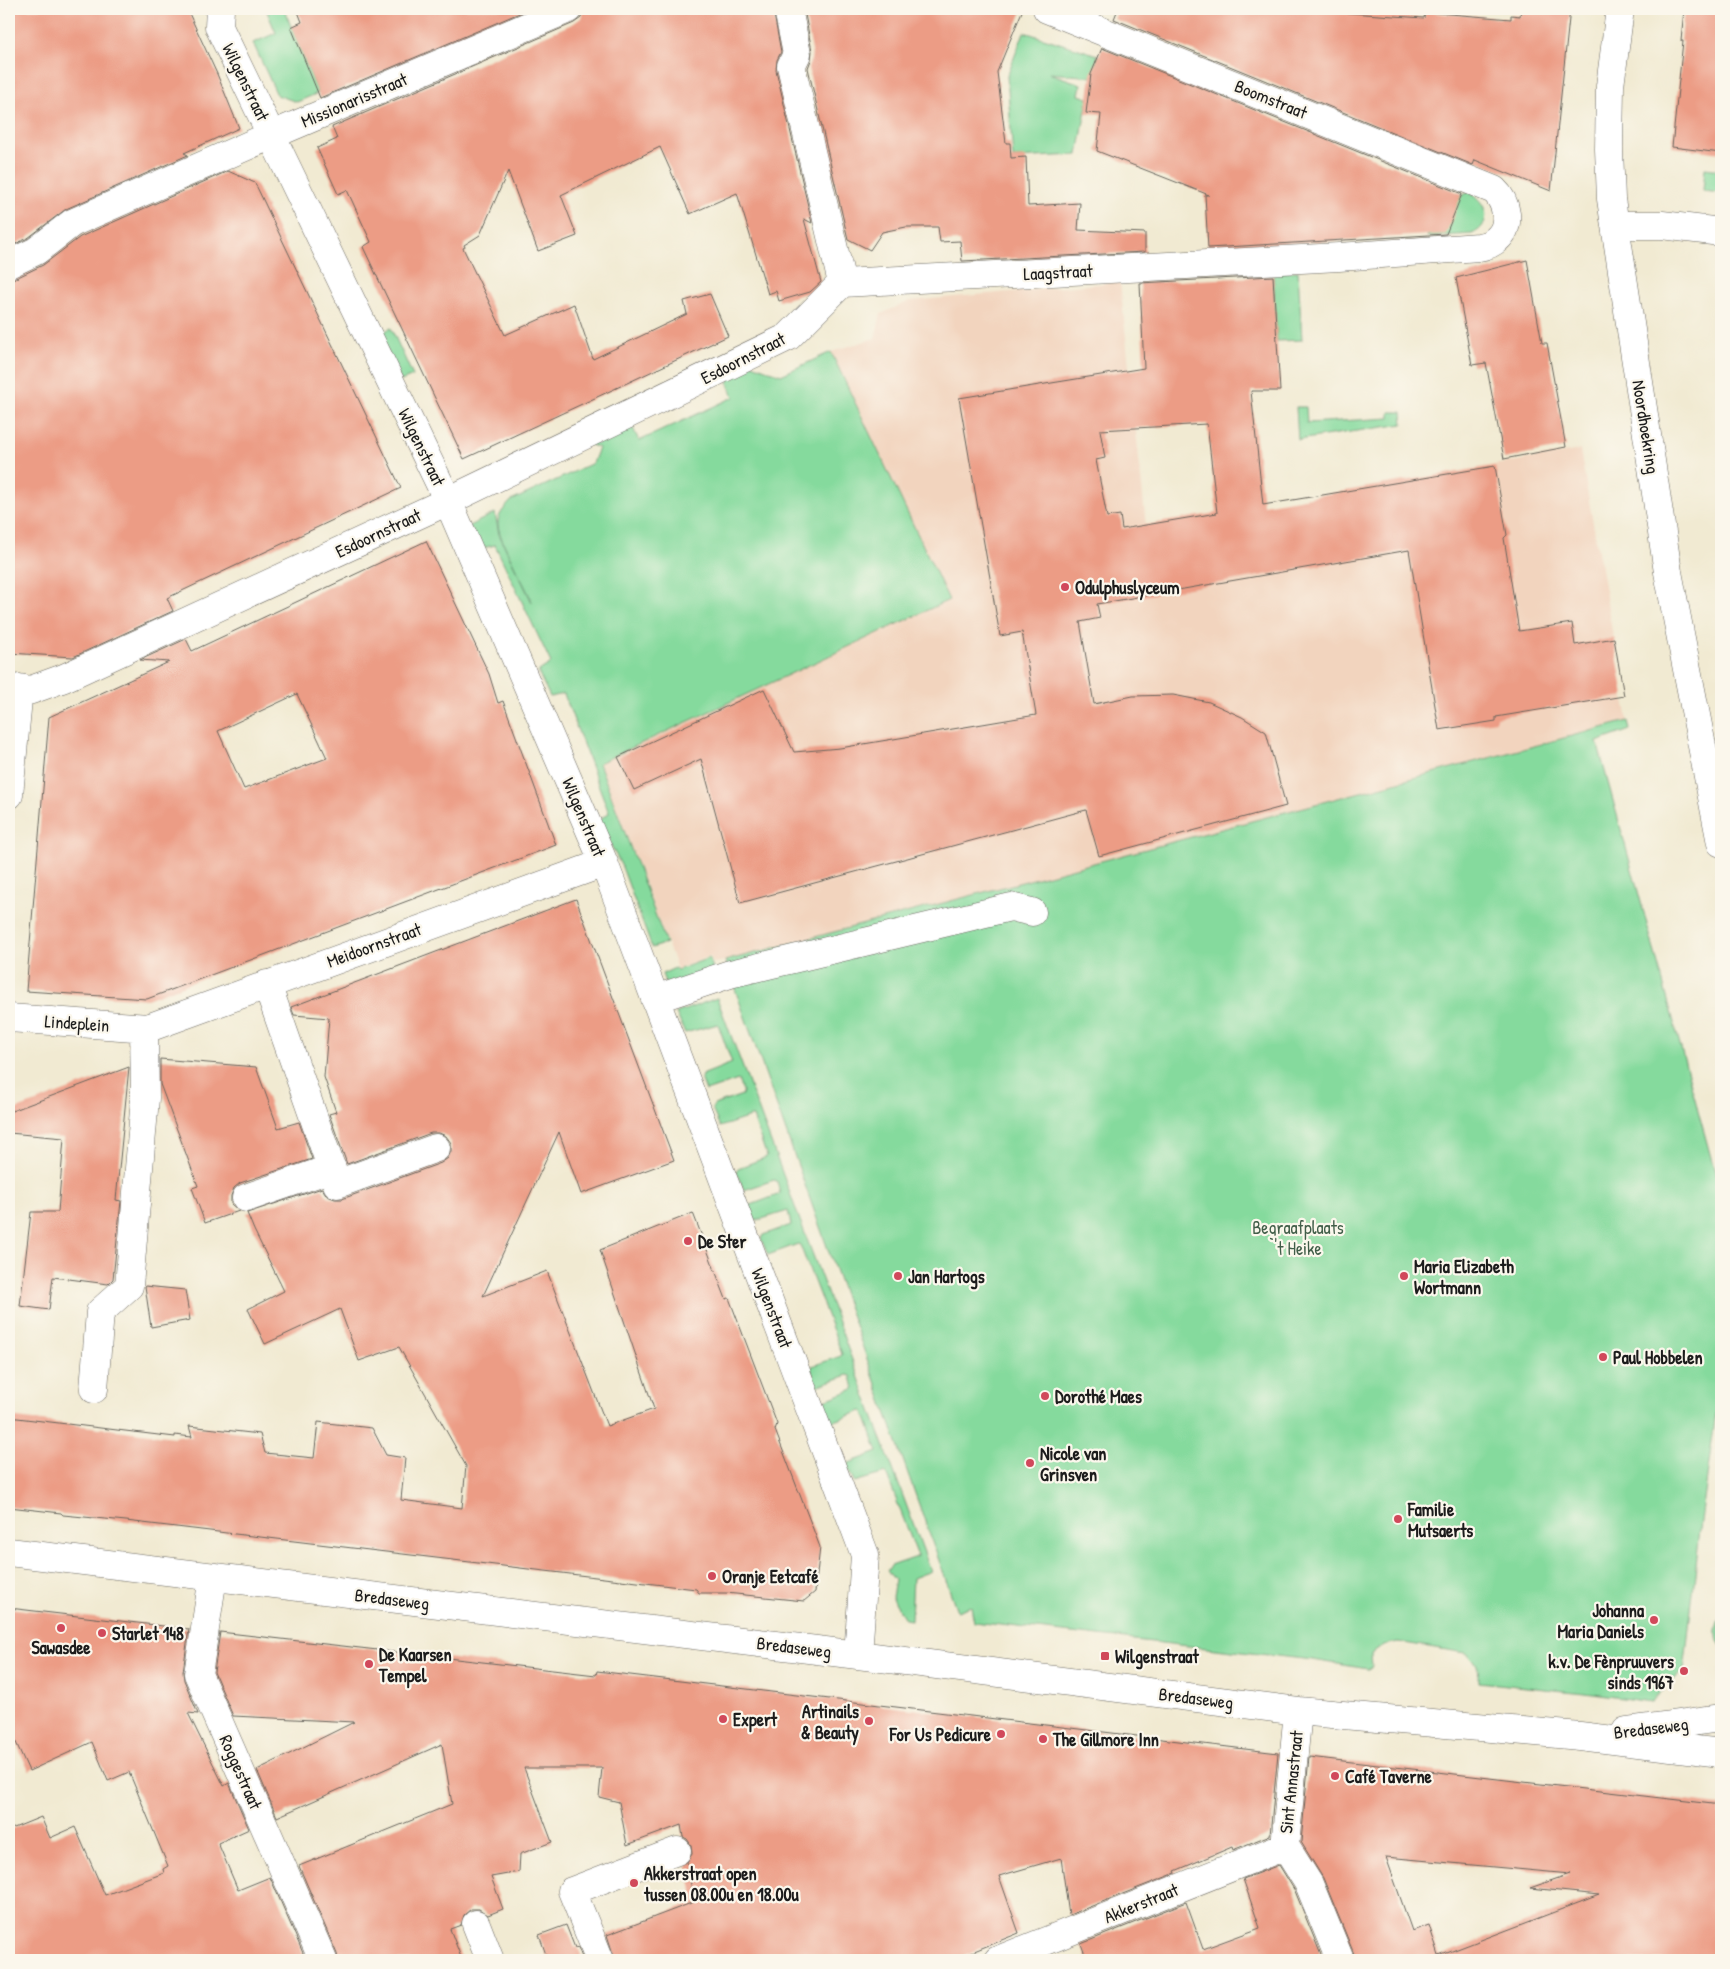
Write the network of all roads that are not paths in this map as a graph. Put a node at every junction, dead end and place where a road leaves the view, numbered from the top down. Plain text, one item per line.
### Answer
1 (220, 9) edge
2 (568, 9) edge
3 (788, 9) edge
4 (1047, 9) edge
5 (1620, 9) edge
6 (272, 136) junction
7 (1494, 190) joint
8 (1615, 225) junction
9 (1721, 232) edge
10 (9, 264) edge
11 (842, 283) junction
12 (448, 500) junction
13 (9, 795) edge
14 (1721, 843) edge
15 (604, 863) junction
16 (1032, 912) dead end
17 (267, 984) junction
18 (655, 999) junction
19 (9, 1018) edge
20 (144, 1028) junction
21 (436, 1148) dead end
22 (332, 1168) junction
23 (246, 1198) dead end
24 (94, 1388) dead end
25 (9, 1552) edge
26 (213, 1578) junction
27 (858, 1654) junction
28 (1298, 1711) junction
29 (1721, 1718) edge
30 (1580, 1736) junction
31 (1721, 1754) edge
32 (1285, 1846) junction
33 (677, 1851) dead end
34 (476, 1924) dead end
35 (323, 1960) edge
36 (490, 1960) edge
37 (600, 1960) edge
38 (998, 1960) edge
39 (1340, 1960) edge

1 - 6 street, Wilgenstraat
2 - 6 street, Missionarisstraat
3 - 11 street
4 - 7 street, Boomstraat
5 - 8 street, Noordhoekring
6 - 10 street, Missionarisstraat
6 - 12 street, Wilgenstraat
7 - 11 street, Laagstraat
8 - 9 street
8 - 14 street, Noordhoekring
11 - 12 street, Esdoornstraat
12 - 13 street, Esdoornstraat
12 - 15 street, Wilgenstraat
15 - 17 street, Meidoornstraat
15 - 18 street, Wilgenstraat
16 - 18 street
17 - 20 street, Meidoornstraat
17 - 22 street
18 - 27 street, Wilgenstraat
19 - 20 street, Lindeplein
20 - 24 street
21 - 22 street
22 - 23 street
25 - 26 street, Bredaseweg
26 - 27 street, Bredaseweg
26 - 35 street, Roggestraat
27 - 28 street, Bredaseweg
28 - 30 street, Bredaseweg
28 - 32 street, Sint Annastraat
29 - 30 street, Bredaseweg
30 - 31 street, Bredaseweg
32 - 38 street, Akkerstraat
32 - 39 street, Sint Annastraat
33 - 37 street
34 - 36 street

